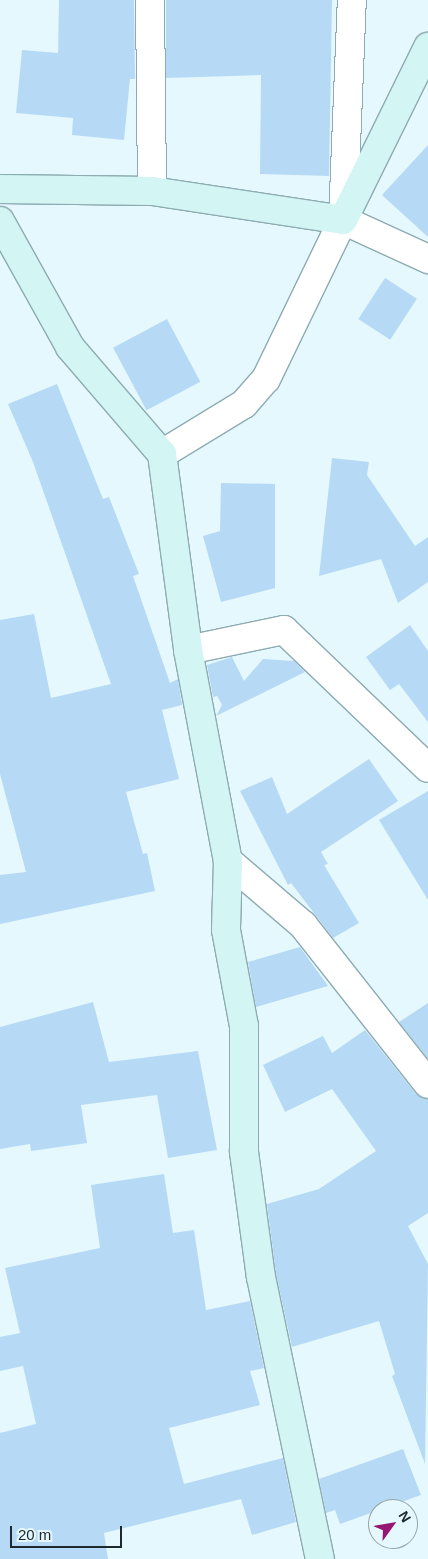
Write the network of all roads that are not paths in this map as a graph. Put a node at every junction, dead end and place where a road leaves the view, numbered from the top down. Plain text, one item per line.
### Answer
1 (150, 0) edge
2 (352, 0) edge
3 (428, 47) edge
4 (0, 189) edge
5 (152, 191) junction
6 (343, 220) junction
7 (0, 221) edge
8 (428, 259) edge
9 (162, 454) junction
10 (188, 650) junction
11 (428, 768) edge
12 (228, 861) junction
13 (428, 1084) edge
14 (320, 1559) edge

1 - 5 street
2 - 6 street
3 - 6 main road
4 - 5 main road
5 - 6 main road
6 - 8 street
6 - 9 street
7 - 9 main road
9 - 10 main road
10 - 11 street
10 - 12 main road
12 - 13 street
12 - 14 main road

